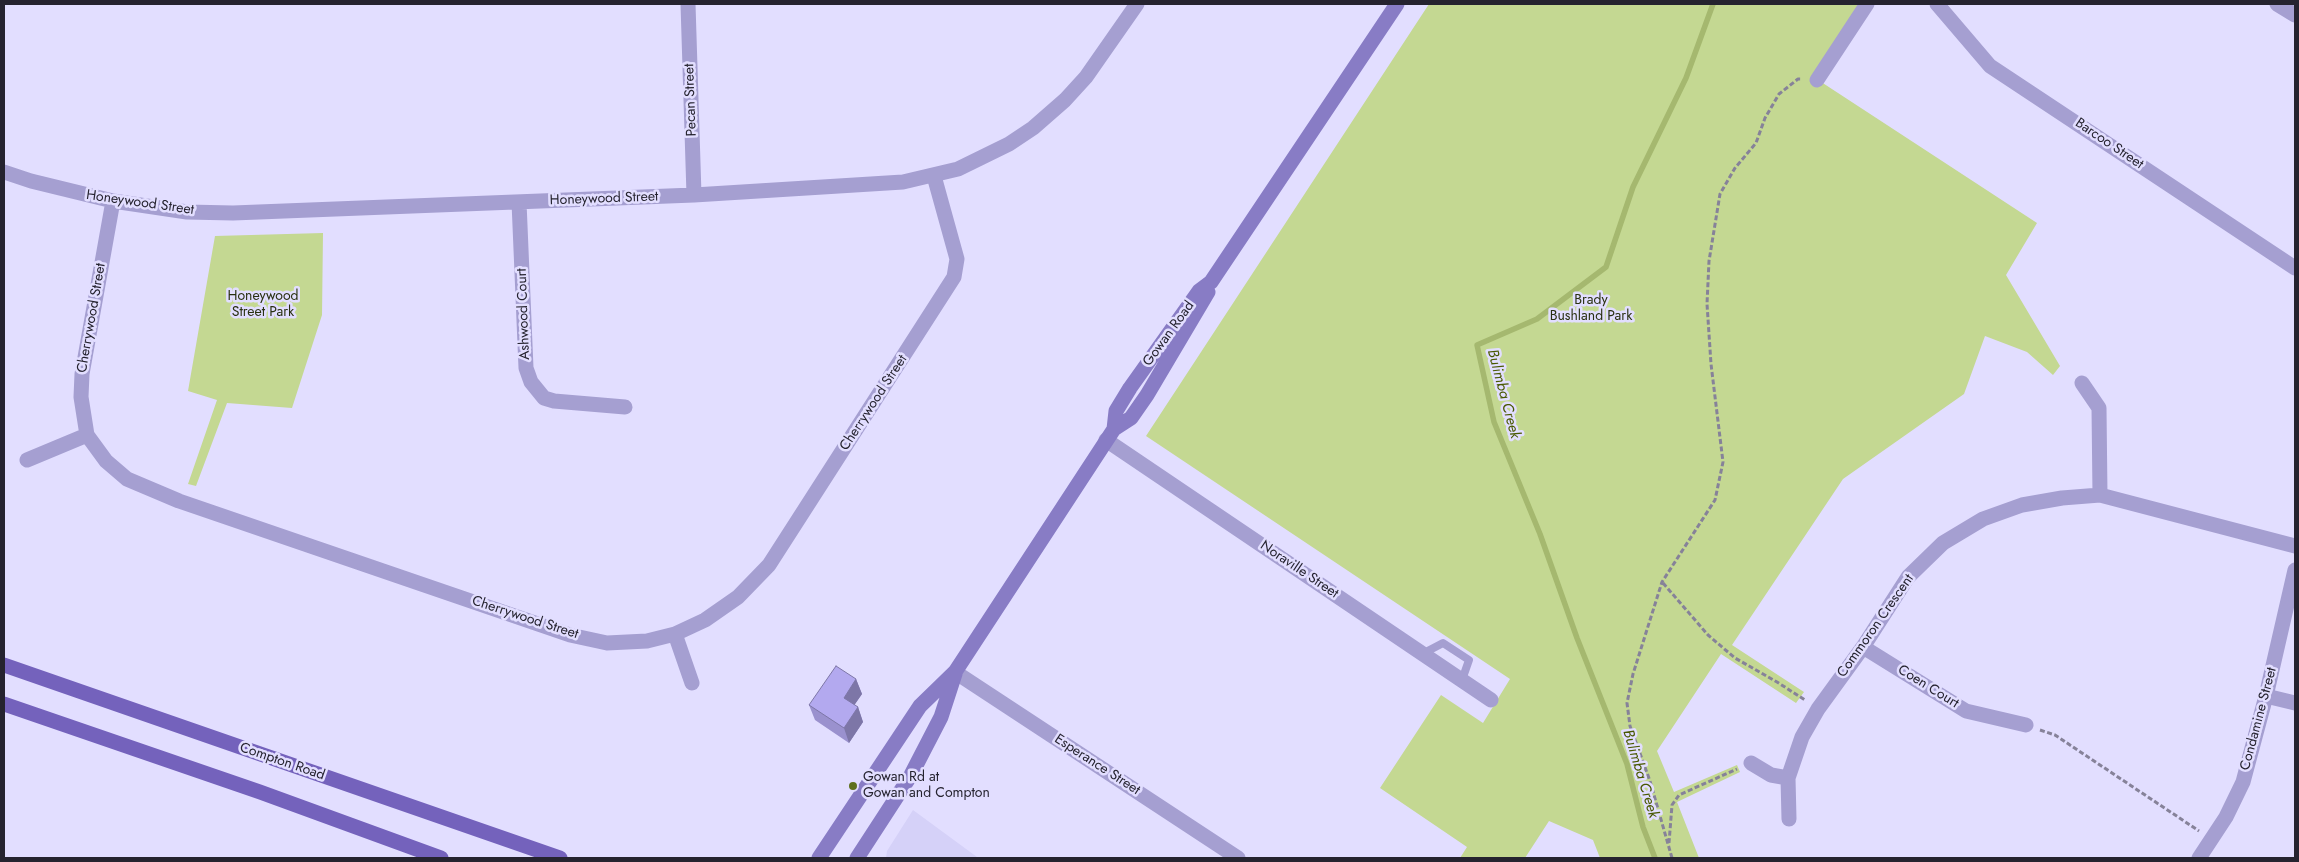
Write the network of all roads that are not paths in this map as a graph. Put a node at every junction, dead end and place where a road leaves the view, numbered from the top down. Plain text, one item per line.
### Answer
1 (688, 4) edge
2 (1138, 4) edge
3 (1398, 4) edge
4 (1867, 4) edge
5 (1936, 4) edge
6 (2277, 4) edge
7 (2295, 15) edge
8 (1817, 80) road end
9 (4, 172) edge
10 (934, 176) junction
11 (694, 195) junction
12 (113, 201) junction
13 (520, 202) junction
14 (2295, 268) edge
15 (2082, 383) dead end
16 (625, 407) dead end
17 (87, 435) junction
18 (1110, 435) junction
19 (27, 460) dead end
20 (2100, 495) junction
21 (2295, 546) edge
22 (2295, 570) edge
23 (676, 634) junction
24 (1863, 647) junction
25 (4, 665) edge
26 (955, 672) junction
27 (692, 684) dead end
28 (2266, 696) junction
29 (1491, 700) dead end
30 (2295, 703) edge
31 (4, 704) edge
32 (2026, 724) road end
33 (1751, 763) road end
34 (1788, 778) junction
35 (1789, 819) dead end
36 (441, 858) edge
37 (560, 858) edge
38 (819, 858) edge
39 (857, 858) edge
40 (1238, 858) edge
41 (2201, 858) edge

1 - 11 street, Pecan Street
2 - 10 street, Honeywood Street
3 - 18 main road, Gowan Road
4 - 8 street
5 - 14 street, Barcoo Street
6 - 7 street
9 - 12 street, Honeywood Street
10 - 11 street, Honeywood Street
10 - 23 street, Cherrywood Street
11 - 13 street, Honeywood Street
12 - 13 street, Honeywood Street
12 - 17 street, Cherrywood Street
13 - 16 street, Ashwood Court
15 - 20 street
17 - 19 street
17 - 23 street, Cherrywood Street
18 - 26 main road, Gowan Road
18 - 29 street, Noraville Street
20 - 21 street, Commoron Crescent
20 - 24 street, Commoron Crescent
22 - 28 street, Condamine Street
23 - 27 street
24 - 32 street, Coen Court
24 - 34 street, Commoron Crescent
25 - 37 main road, Compton Road
26 - 38 main road, Gowan Road
26 - 39 main road, Gowan Road
26 - 40 street, Esperance Street
28 - 30 street
28 - 41 street, Condamine Street
31 - 36 main road
33 - 34 street
34 - 35 street, Commoron Crescent

